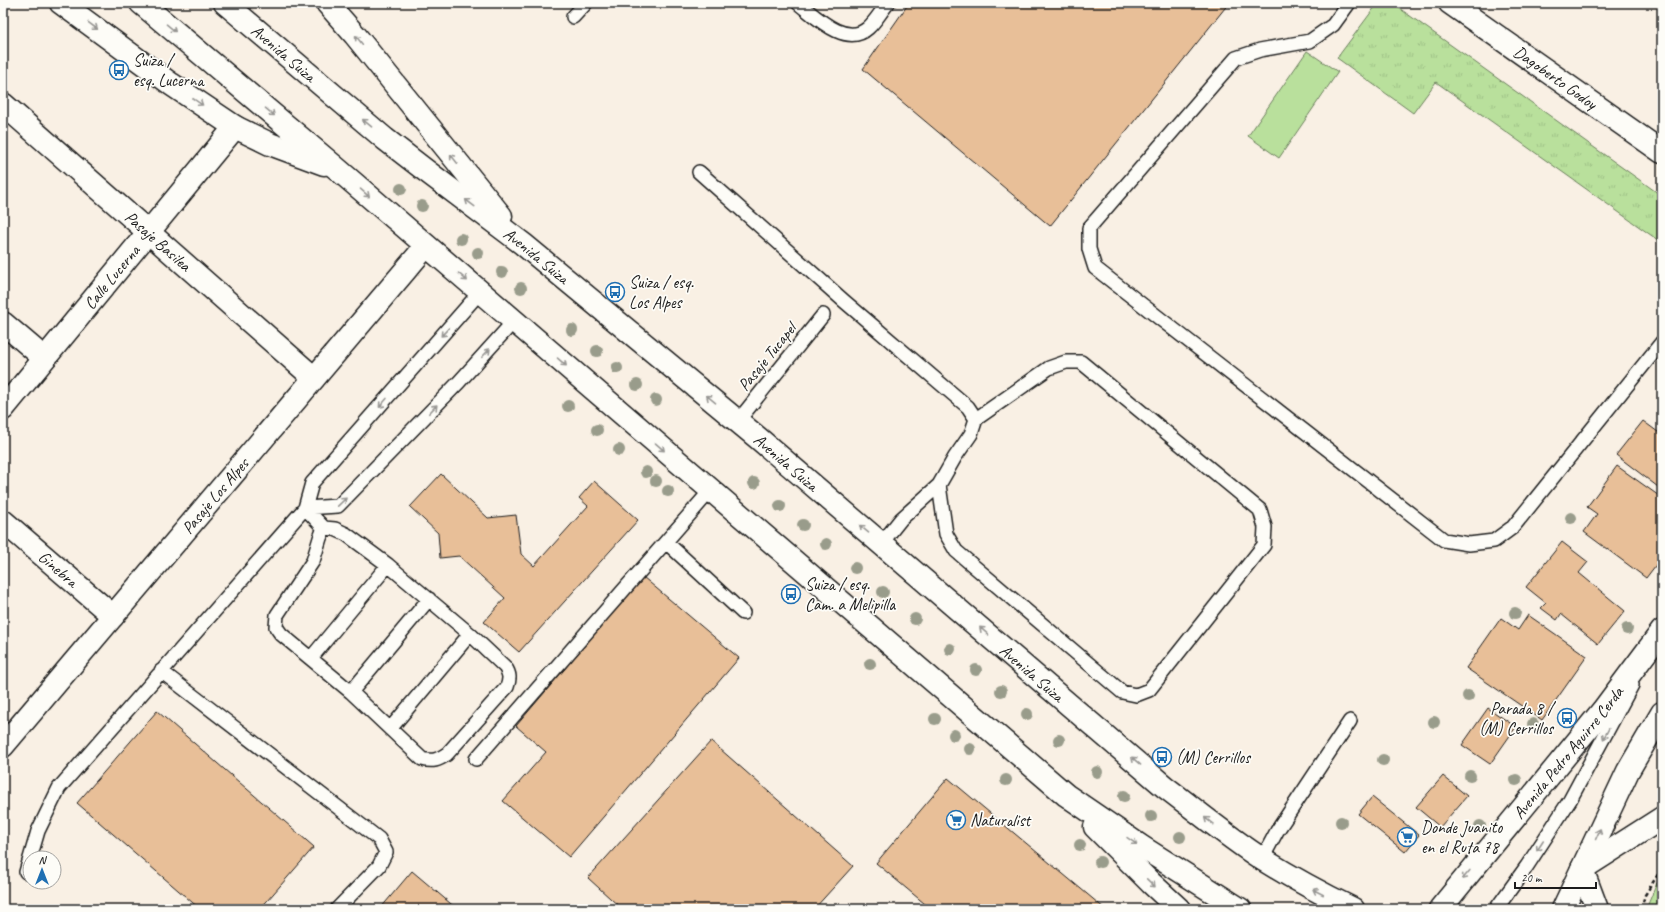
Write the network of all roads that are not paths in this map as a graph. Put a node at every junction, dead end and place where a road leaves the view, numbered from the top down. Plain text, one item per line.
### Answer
1 (61, 3) edge
2 (141, 3) edge
3 (225, 3) edge
4 (327, 3) edge
5 (586, 3) edge
6 (798, 3) edge
7 (888, 3) edge
8 (1349, 3) edge
9 (1450, 3) edge
10 (572, 17) dead end
11 (3, 104) edge
12 (235, 127) junction
13 (1662, 152) edge
14 (335, 167) junction
15 (699, 172) dead end
16 (148, 232) junction
17 (523, 244) junction
18 (426, 246) junction
19 (480, 292) junction
20 (824, 315) dead end
21 (514, 321) junction
22 (3, 323) edge
23 (1662, 342) edge
24 (44, 358) junction
25 (314, 378) junction
26 (3, 409) edge
27 (976, 419) junction
28 (738, 422) junction
29 (939, 485) junction
30 (711, 490) junction
31 (305, 508) junction
32 (3, 521) edge
33 (324, 528) junction
34 (666, 542) junction
35 (881, 544) junction
36 (388, 564) junction
37 (429, 599) junction
38 (743, 613) dead end
39 (112, 616) junction
40 (470, 634) junction
41 (1660, 635) edge
42 (311, 658) junction
43 (161, 671) junction
44 (351, 692) junction
45 (1662, 713) edge
46 (1350, 720) dead end
47 (390, 729) junction
48 (3, 746) edge
49 (476, 759) dead end
50 (1066, 795) junction
51 (1662, 818) edge
52 (32, 850) edge
53 (1262, 859) junction
54 (1582, 869) junction
55 (1563, 907) edge
56 (337, 909) edge
57 (1179, 909) edge
58 (1240, 909) edge
59 (1353, 909) edge
60 (1440, 909) edge
61 (1496, 909) edge
62 (1597, 909) edge

1 -> 12 main road
2 -> 14 main road
17 -> 3 main road, Avenida Suiza
17 -> 4 main road
5 - 10 lane
6 - 7 lane
8 - 23 lane
9 - 13 main road, Dagoberto Godoy
11 - 16 main road, Pasaje Basilea
12 - 14 main road
12 - 16 main road, Calle Lucerna
14 -> 18 main road
15 - 27 lane
16 - 24 main road, Calle Lucerna
16 - 25 main road, Pasaje Basilea
28 -> 17 main road, Avenida Suiza
18 -> 19 main road
18 - 25 main road, Pasaje Los Alpes
19 - 21 main road
19 -> 31 lane
20 - 28 lane, Pasaje Tucapel
21 -> 30 main road
31 -> 21 lane
22 - 24 main road
24 - 26 main road, Calle Lucerna
25 - 39 main road, Pasaje Los Alpes
27 - 29 lane
27 - 29 lane
35 -> 28 main road, Avenida Suiza
29 - 35 lane
30 - 34 lane
30 - 50 main road
31 - 33 lane
31 - 43 lane
32 - 39 main road, Ginebra
33 - 36 lane
33 - 42 lane
34 - 38 lane
34 - 49 lane
53 -> 35 main road, Avenida Suiza
36 - 37 lane
36 - 42 lane
37 - 40 lane
37 - 44 lane
39 - 48 main road, Pasaje Los Alpes
40 - 47 lane
40 - 47 lane
41 -> 60 main road, Avenida Pedro Aguirre Cerda
41 -> 61 lane
42 - 44 lane
43 - 52 lane
43 - 56 lane
44 - 47 lane
54 -> 45 main road
46 - 53 lane
50 -> 57 main road
50 -> 58 main road
51 - 54 main road
59 -> 53 main road, Avenida Suiza
54 - 55 main road
54 - 62 main road

